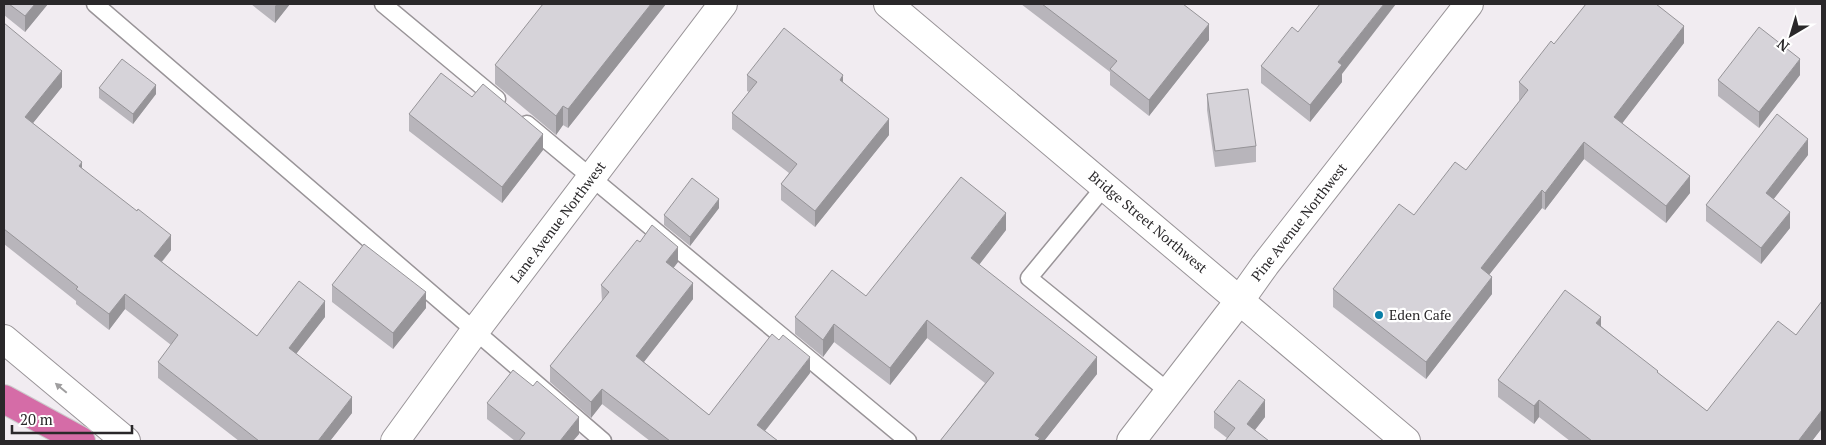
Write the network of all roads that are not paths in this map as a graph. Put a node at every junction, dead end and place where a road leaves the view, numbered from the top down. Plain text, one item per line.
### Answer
1 (95, 4) edge
2 (383, 4) edge
3 (723, 4) edge
4 (888, 4) edge
5 (1469, 4) edge
6 (591, 178) junction
7 (1105, 186) junction
8 (1240, 300) junction
9 (475, 331) junction
10 (4, 339) edge
11 (1169, 392) junction
12 (4, 399) edge
13 (80, 441) edge
14 (126, 441) edge
15 (395, 441) edge
16 (603, 441) edge
17 (908, 441) edge
18 (1131, 441) edge
19 (1406, 441) edge

1 - 9 lane
2 - 6 lane
3 - 6 street, Lane Avenue Northwest
4 - 7 street, Bridge Street Northwest
5 - 8 street, Pine Avenue Northwest
6 - 9 street, Lane Avenue Northwest
6 - 17 lane
7 - 8 street, Bridge Street Northwest
7 - 11 lane
8 - 11 street, Pine Avenue Northwest
8 - 19 street, Bridge Street Northwest
9 - 15 street, Lane Avenue Northwest
9 - 16 lane
14 -> 10 street
11 - 18 street, Pine Avenue Northwest
12 - 13 highway

